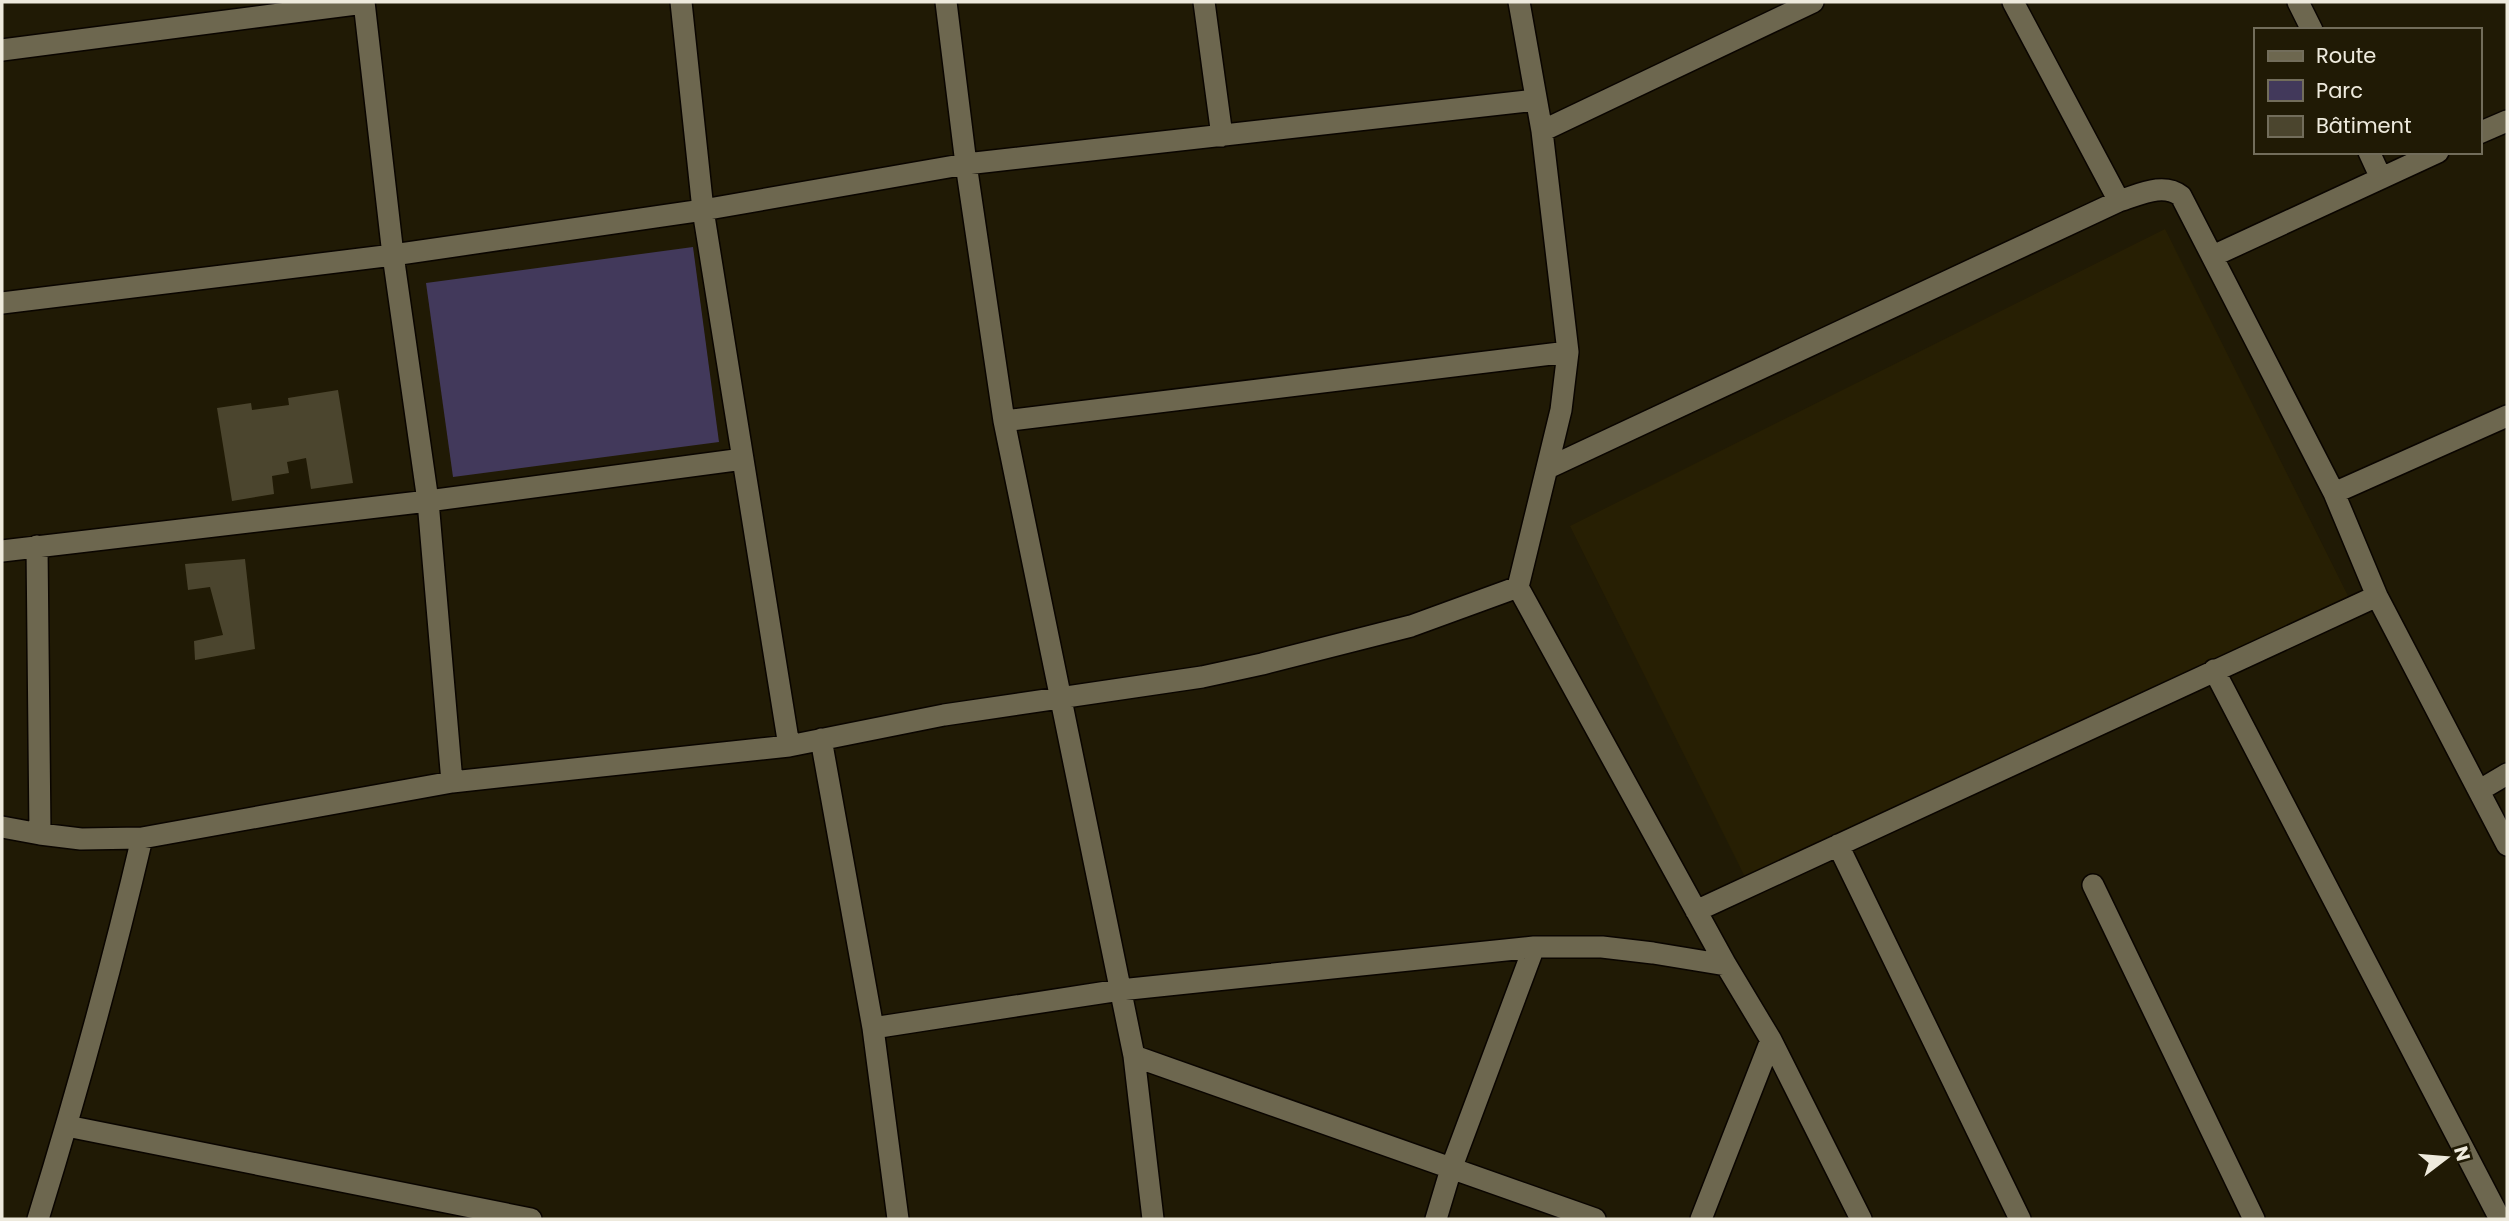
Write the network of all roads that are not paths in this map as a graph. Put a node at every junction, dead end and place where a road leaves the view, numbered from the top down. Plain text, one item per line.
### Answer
1 (364, 2) edge
2 (681, 2) edge
3 (946, 2) edge
4 (1204, 2) edge
5 (1520, 2) edge
6 (1813, 2) edge
7 (2013, 2) edge
8 (2298, 2) edge
9 (2311, 28) edge
10 (2, 50) edge
11 (1536, 100) junction
12 (2507, 121) edge
13 (1542, 131) junction
14 (2481, 132) edge
15 (1222, 136) junction
16 (2370, 154) edge
17 (2434, 154) edge
18 (966, 164) junction
19 (2381, 178) junction
20 (2119, 201) junction
21 (703, 210) junction
22 (393, 255) junction
23 (2213, 256) junction
24 (2, 303) edge
25 (1568, 352) junction
26 (2507, 416) edge
27 (1004, 421) junction
28 (743, 459) junction
29 (1548, 468) junction
30 (2334, 493) junction
31 (428, 501) junction
32 (37, 546) junction
33 (2, 551) edge
34 (1518, 587) junction
35 (2377, 596) junction
36 (2214, 670) junction
37 (1059, 699) junction
38 (821, 739) junction
39 (789, 746) junction
40 (2507, 774) edge
41 (452, 782) junction
42 (2480, 790) junction
43 (2, 827) edge
44 (40, 834) junction
45 (142, 838) junction
46 (1838, 845) junction
47 (2507, 845) edge
48 (2093, 885) dead end
49 (1696, 911) junction
50 (1534, 947) junction
51 (1726, 965) junction
52 (1120, 990) junction
53 (873, 1028) junction
54 (1771, 1040) junction
55 (1134, 1056) junction
56 (67, 1126) junction
57 (1451, 1169) junction
58 (38, 1219) edge
59 (531, 1219) edge
60 (898, 1219) edge
61 (1153, 1219) edge
62 (1436, 1219) edge
63 (1595, 1219) edge
64 (1701, 1219) edge
65 (1861, 1219) edge
66 (2020, 1219) edge
67 (2254, 1219) edge
68 (2500, 1219) edge

1 - 10 street
1 - 22 street
2 - 21 street
3 - 18 street
4 - 15 street
5 - 11 street
6 - 13 street
7 - 20 street
8 - 9 street
11 - 13 street
11 - 15 street
12 - 14 street
13 - 25 street
15 - 18 street
16 - 19 street
17 - 19 street
18 - 21 street
18 - 27 street
19 - 23 street
20 - 23 street
20 - 29 street
21 - 22 street
21 - 28 street
22 - 24 street
22 - 31 street
23 - 30 street
25 - 27 street
25 - 29 street
26 - 30 street
27 - 37 street
28 - 31 street
28 - 39 street
29 - 34 street
30 - 35 street
31 - 32 street
31 - 41 street
32 - 33 street
32 - 44 street
34 - 37 street
34 - 49 street
35 - 36 street
35 - 42 street
36 - 46 street
36 - 68 street
37 - 38 street
37 - 52 street
38 - 39 street
38 - 53 street
39 - 41 street
40 - 42 street
41 - 45 street
42 - 47 street
43 - 44 street
44 - 45 street
45 - 56 street
46 - 49 street
46 - 66 street
48 - 67 street
49 - 51 street
50 - 51 street
50 - 52 street
50 - 57 street
51 - 54 street
52 - 53 street
52 - 55 street
53 - 60 street
54 - 64 street
54 - 65 street
55 - 57 street
55 - 61 street
56 - 58 street
56 - 59 street
57 - 62 street
57 - 63 street

